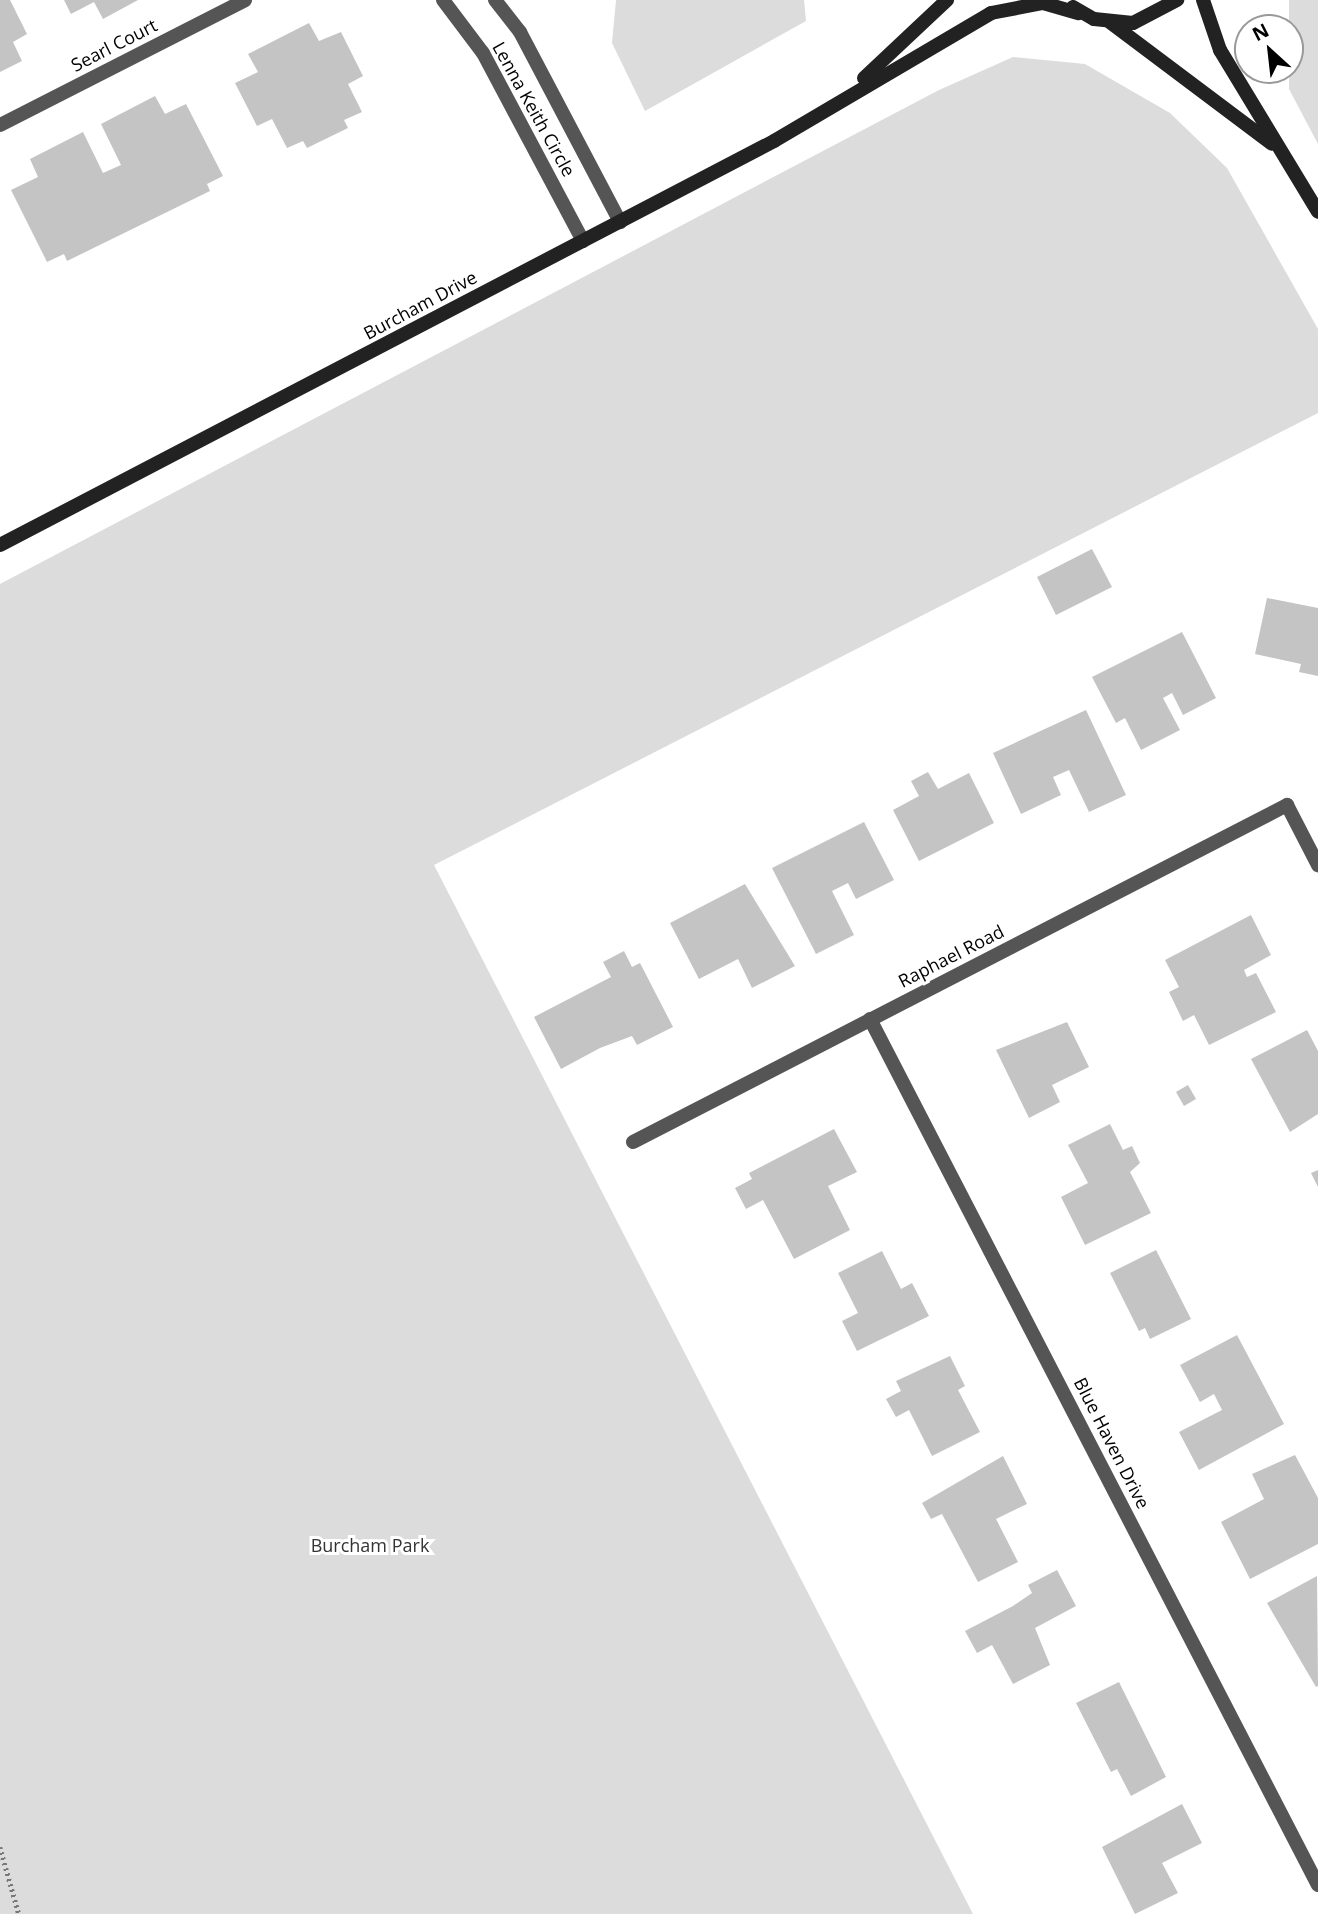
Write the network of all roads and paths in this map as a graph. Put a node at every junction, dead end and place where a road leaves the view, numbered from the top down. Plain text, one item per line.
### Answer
1 (245, 0) edge
2 (443, 0) edge
3 (495, 0) edge
4 (947, 0) edge
5 (1063, 0) edge
6 (1177, 0) edge
7 (1203, 0) edge
8 (1079, 13) junction
9 (1111, 23) junction
10 (852, 90) junction
11 (0, 125) edge
12 (1275, 147) junction
13 (1318, 212) edge
14 (620, 222) junction
15 (583, 241) junction
16 (0, 545) edge
17 (1318, 865) edge
18 (870, 1019) junction
19 (633, 1142) dead end
20 (0, 1847) edge
21 (1318, 1885) edge
22 (19, 1914) edge

1 - 11 street, Searl Court
2 - 15 street, Lenna Keith Circle
3 - 14 street, Lenna Keith Circle
4 - 10 street, Burcham Drive
5 - 8 street
6 - 9 street
7 - 12 street
8 - 9 street, Burcham Drive
8 - 10 street, Burcham Drive
9 - 12 street
10 - 14 street, Burcham Drive
12 - 13 street
14 - 15 street, Burcham Drive
15 - 16 street, Burcham Drive
17 - 18 street, Raphael Road
18 - 19 street, Raphael Road
18 - 21 street, Blue Haven Drive
20 - 22 path

